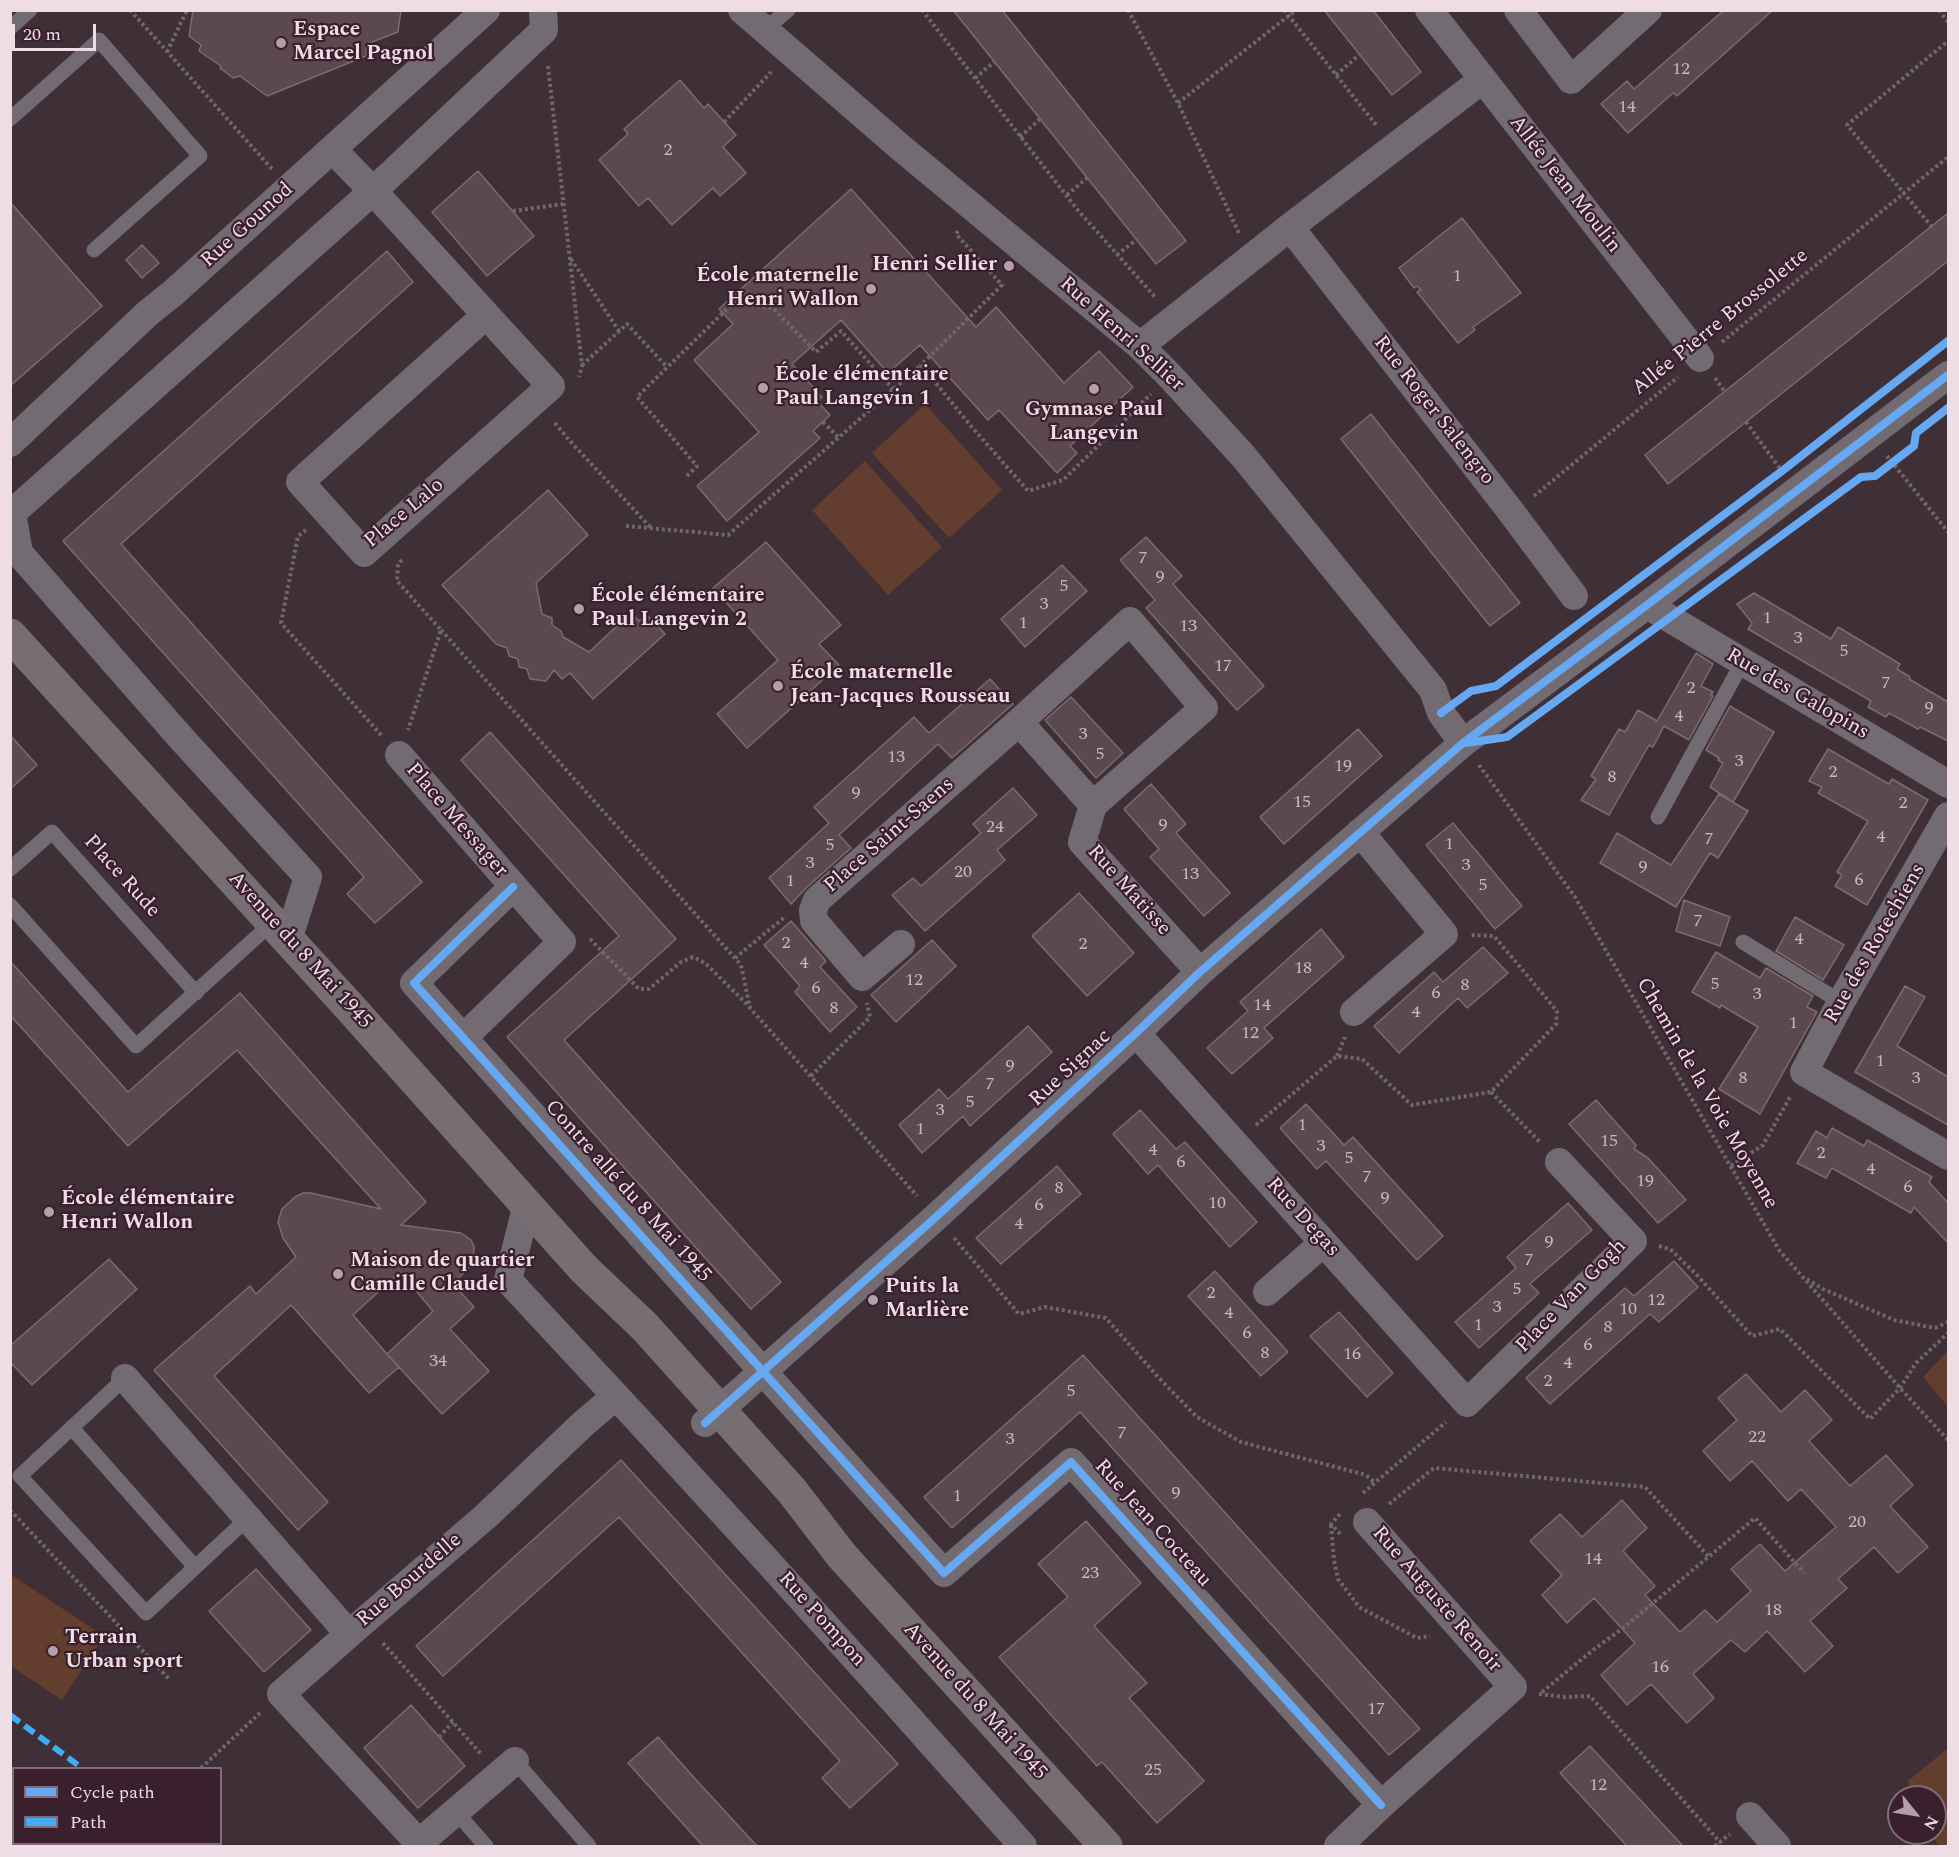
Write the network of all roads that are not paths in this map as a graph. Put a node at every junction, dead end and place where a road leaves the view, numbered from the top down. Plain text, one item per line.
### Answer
1 (30, 10) edge
2 (486, 10) edge
3 (543, 10) edge
4 (742, 10) edge
5 (788, 10) edge
6 (1429, 10) edge
7 (1518, 10) edge
8 (1648, 10) edge
9 (10, 28) edge
10 (764, 30) junction
11 (1482, 80) junction
12 (10, 119) edge
13 (333, 150) junction
14 (373, 191) junction
15 (1290, 227) junction
16 (94, 250) dead end
17 (486, 315) junction
18 (1140, 346) junction
19 (1700, 358) road end
20 (1948, 375) edge
21 (10, 443) edge
22 (1574, 596) dead end
23 (1647, 605) junction
24 (10, 635) edge
25 (1742, 663) junction
26 (1019, 723) junction
27 (1463, 743) junction
28 (399, 755) road end
29 (1948, 784) edge
30 (1093, 805) junction
31 (1948, 816) edge
32 (1658, 817) dead end
33 (1360, 832) junction
34 (10, 869) edge
35 (513, 887) junction
36 (10, 905) edge
37 (280, 931) junction
38 (1743, 942) dead end
39 (901, 944) dead end
40 (1200, 972) junction
41 (196, 993) junction
42 (1842, 1002) junction
43 (1354, 1011) dead end
44 (1136, 1033) junction
45 (464, 1037) junction
46 (1948, 1156) edge
47 (1559, 1162) road end
48 (527, 1204) junction
49 (1323, 1243) junction
50 (1267, 1292) dead end
51 (763, 1371) junction
52 (125, 1378) joint
53 (616, 1396) junction
54 (1467, 1403) joint
55 (712, 1416) junction
56 (72, 1428) junction
57 (248, 1518) junction
58 (1367, 1522) road end
59 (195, 1567) junction
60 (356, 1628) junction
61 (507, 1768) joint
62 (1381, 1805) junction
63 (456, 1812) junction
64 (1750, 1816) road end
65 (486, 1846) edge
66 (589, 1846) edge
67 (1023, 1846) edge
68 (1106, 1846) edge
69 (1338, 1846) edge
70 (1777, 1846) edge

1 - 9 lane
2 - 13 street, Rue Gounod
3 - 14 street
4 - 10 street, Rue Henri Sellier
5 - 10 lane
6 - 11 street, Allée Jean Moulin
7 - 8 street
10 - 18 street, Rue Henri Sellier
11 - 15 street
11 - 19 street, Allée Jean Moulin
12 - 16 lane
13 - 14 street, Place Lalo
13 - 21 street, Rue Gounod
14 - 17 street, Place Lalo
14 - 37 street
15 - 18 street
15 - 22 street, Rue Roger Salengro
17 - 17 street, Place Lalo
18 - 27 street, Rue Henri Sellier
20 - 23 street, Rue Signac
23 - 25 street, Rue des Galopins
23 - 27 street, Rue Signac
24 - 37 main road, Avenue du 8 Mai 1945
25 - 29 street, Rue des Galopins
25 - 32 lane
26 - 30 street
26 - 30 street, Place Saint-Saens
26 - 39 street, Place Saint-Saens
27 - 33 street, Rue Signac
28 - 35 street, Place Messager
30 - 40 street, Rue Matisse
31 - 42 street, Rue des Rotechiens
33 - 40 street, Rue Signac
33 - 43 street
34 - 41 lane, Place Rude
35 - 45 street, Place Messager
35 - 45 street, Place Messager
36 - 41 lane
37 - 41 lane
37 - 48 main road, Avenue du 8 Mai 1945
38 - 42 lane
40 - 44 street, Rue Signac
42 - 46 street, Rue des Rotechiens
44 - 49 street, Rue Degas
44 - 51 street, Rue Signac
45 - 51 street, Contre allé du 8 Mai 1945
47 - 54 street, Place Van Gogh
48 - 53 street, Rue Pompon
48 - 55 main road, Avenue du 8 Mai 1945
49 - 50 street
49 - 54 street, Rue Degas
51 - 55 street, Rue Signac
51 - 62 street, Rue Jean Cocteau
52 - 56 lane
52 - 57 street, Rue Bourdelle
53 - 60 street, Rue Bourdelle
53 - 67 street, Rue Pompon
55 - 68 main road, Avenue du 8 Mai 1945
56 - 59 lane
56 - 59 lane
57 - 59 lane
57 - 60 street, Rue Bourdelle
58 - 62 street, Rue Auguste Renoir
60 - 63 street
61 - 63 street
61 - 66 lane
62 - 69 street, Rue Auguste Renoir
63 - 65 lane
64 - 70 street

